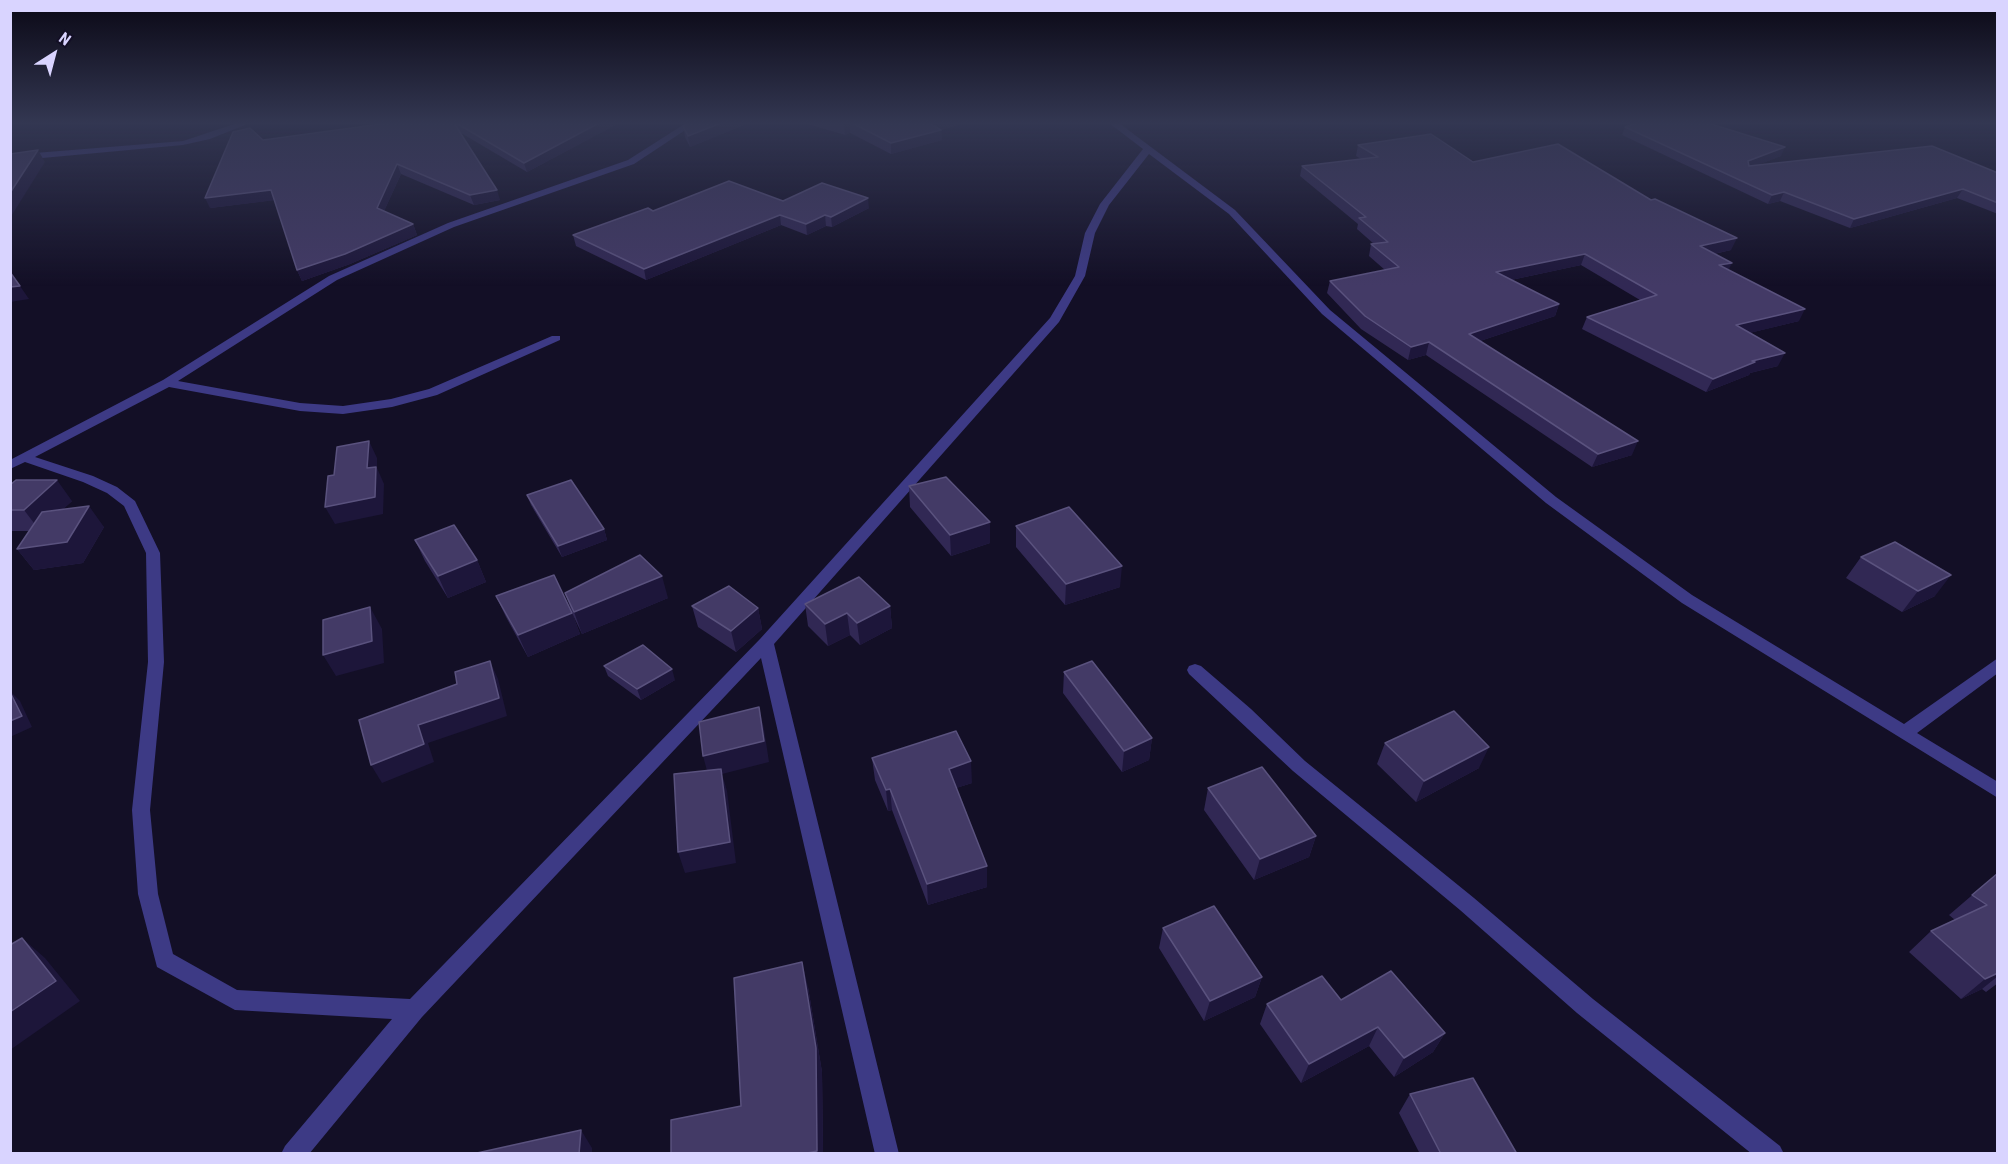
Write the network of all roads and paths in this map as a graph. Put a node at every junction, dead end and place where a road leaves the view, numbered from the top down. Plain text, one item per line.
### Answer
1 (587, 177) edge
2 (1126, 177) edge
3 (1184, 177) edge
4 (556, 338) dead end
5 (167, 383) junction
6 (17, 461) edge
7 (766, 643) junction
8 (1998, 664) edge
9 (1195, 670) dead end
10 (1904, 733) junction
11 (1998, 790) edge
12 (414, 1010) junction
13 (293, 1154) edge
14 (887, 1154) edge
15 (1772, 1154) edge

1 - 5 street
2 - 7 street
3 - 10 street
4 - 5 street
5 - 6 street
6 - 12 street
7 - 12 street
7 - 14 street
8 - 10 street
9 - 15 street
10 - 11 street
12 - 13 street

